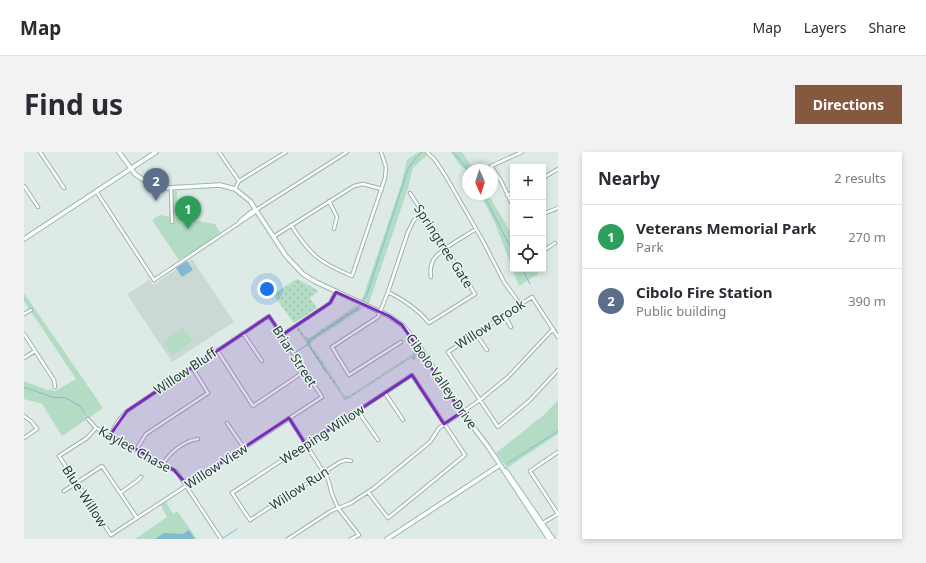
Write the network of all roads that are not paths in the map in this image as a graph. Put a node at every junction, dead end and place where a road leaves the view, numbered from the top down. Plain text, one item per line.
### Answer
1 (40, 152) edge
2 (119, 152) edge
3 (156, 152) edge
4 (220, 152) edge
5 (286, 152) edge
6 (347, 152) edge
7 (387, 152) edge
8 (427, 152) edge
9 (522, 152) edge
10 (382, 153) edge
11 (130, 168) junction
12 (558, 169) edge
13 (546, 176) edge
14 (239, 181) junction
15 (24, 186) edge
16 (64, 188) dead end
17 (171, 188) junction
18 (235, 189) junction
19 (382, 189) junction
20 (96, 191) junction
21 (410, 193) dead end
22 (510, 194) edge
23 (507, 195) junction
24 (510, 200) edge
25 (329, 201) junction
26 (38, 207) dead end
27 (558, 208) edge
28 (256, 210) junction
29 (422, 212) junction
30 (546, 213) edge
31 (172, 222) dead end
32 (291, 225) junction
33 (334, 229) dead end
34 (476, 230) junction
35 (273, 236) junction
36 (24, 239) edge
37 (554, 243) dead end
38 (446, 249) junction
39 (546, 249) edge
40 (431, 277) dead end
41 (336, 292) junction
42 (388, 292) junction
43 (520, 304) junction
44 (31, 310) dead end
45 (381, 312) junction
46 (24, 314) edge
47 (504, 315) junction
48 (269, 316) joint
49 (511, 327) dead end
50 (553, 329) junction
51 (243, 333) junction
52 (24, 334) edge
53 (476, 334) junction
54 (282, 335) junction
55 (558, 337) edge
56 (401, 342) dead end
57 (217, 350) junction
58 (487, 350) dead end
59 (35, 351) junction
60 (24, 358) edge
61 (262, 361) dead end
62 (192, 367) junction
63 (558, 370) edge
64 (305, 372) junction
65 (55, 387) dead end
66 (385, 393) junction
67 (322, 397) joint
68 (480, 400) junction
69 (358, 411) junction
70 (462, 412) junction
71 (24, 416) edge
72 (289, 418) junction
73 (88, 419) dead end
74 (403, 420) dead end
75 (227, 423) dead end
76 (444, 424) junction
77 (96, 428) junction
78 (110, 435) junction
79 (24, 438) edge
80 (198, 439) dead end
81 (378, 440) dead end
82 (306, 445) junction
83 (244, 448) junction
84 (136, 450) junction
85 (558, 452) edge
86 (351, 461) dead end
87 (163, 464) junction
88 (500, 465) junction
89 (324, 472) junction
90 (141, 477) dead end
91 (76, 482) junction
92 (187, 485) junction
93 (64, 491) dead end
94 (368, 492) junction
95 (120, 493) junction
96 (338, 508) junction
97 (558, 514) edge
98 (137, 518) junction
99 (250, 520) joint
100 (541, 524) junction
101 (111, 535) joint
102 (221, 539) edge
103 (288, 539) edge
104 (351, 539) edge
105 (387, 539) edge
106 (549, 539) edge
107 (552, 539) edge

1 - 16 street
2 - 11 main road
3 - 11 main road
4 - 14 street
5 - 14 street
6 - 28 street
7 - 10 street
8 - 34 street
9 - 23 street
10 - 19 street
11 - 17 main road
11 - 20 main road
12 - 13 street
14 - 18 street
15 - 26 street
17 - 18 main road
17 - 31 street
18 - 28 main road, Cibolo Valley Drive
19 - 25 street
19 - 32 street
20 - 28 street
20 - 36 main road
21 - 29 street, Springtree Gate
22 - 23 street
23 - 24 street
25 - 32 street
25 - 33 street
27 - 30 street
28 - 35 main road, Cibolo Valley Drive
29 - 38 street, Springtree Gate
29 - 42 street
32 - 35 street
34 - 38 street
34 - 43 street
35 - 41 main road, Cibolo Valley Drive
37 - 39 street
38 - 40 street
38 - 42 street, Springtree Gate
41 - 45 main road, Cibolo Valley Drive
41 - 54 street
42 - 45 street
43 - 47 street, Willow Brook
43 - 50 street, Willow Brook
44 - 46 street
45 - 56 street
45 - 70 main road, Cibolo Valley Drive
47 - 49 street
47 - 53 street, Willow Brook
48 - 51 street, Willow Bluff
48 - 54 street, Briar Street
50 - 55 street
50 - 68 street
51 - 57 street, Willow Bluff
51 - 61 street
52 - 59 street
53 - 58 street
53 - 68 street, Willow Brook
54 - 64 street, Briar Street
57 - 62 street, Willow Bluff
57 - 64 street
59 - 60 street
59 - 65 street
62 - 78 street, Willow Bluff
62 - 84 street
63 - 68 street
64 - 67 street, Briar Street
66 - 69 street, Weeping Willow
66 - 74 street
66 - 76 street, Weeping Willow
67 - 72 street, Willow View
68 - 70 street
69 - 81 street
69 - 82 street, Weeping Willow
70 - 76 street
70 - 88 main road, Cibolo Valley Drive
71 - 79 street
72 - 82 street
72 - 83 street, Willow View
73 - 77 street, Kaylee Chase
75 - 83 street
76 - 94 street
76 - 94 street
77 - 78 street, Kaylee Chase
77 - 91 street, Blue Willow
78 - 84 street, Kaylee Chase
80 - 87 street
82 - 89 street
82 - 99 street, Weeping Willow
83 - 92 street, Willow View
84 - 87 street, Kaylee Chase
85 - 97 street
86 - 89 street, Willow Run
87 - 92 street, Kaylee Chase
88 - 100 main road, Cibolo Valley Drive
88 - 105 main road
89 - 96 street
89 - 99 street, Willow Run
90 - 95 street
91 - 93 street
91 - 95 street
91 - 101 street, Blue Willow
92 - 98 street, Willow View
92 - 102 street, Kaylee Chase
94 - 96 street
95 - 98 street
96 - 103 street
96 - 104 street
97 - 100 street
98 - 101 street, Willow View
100 - 106 main road, Cibolo Valley Drive
100 - 107 main road, Cibolo Valley Drive

